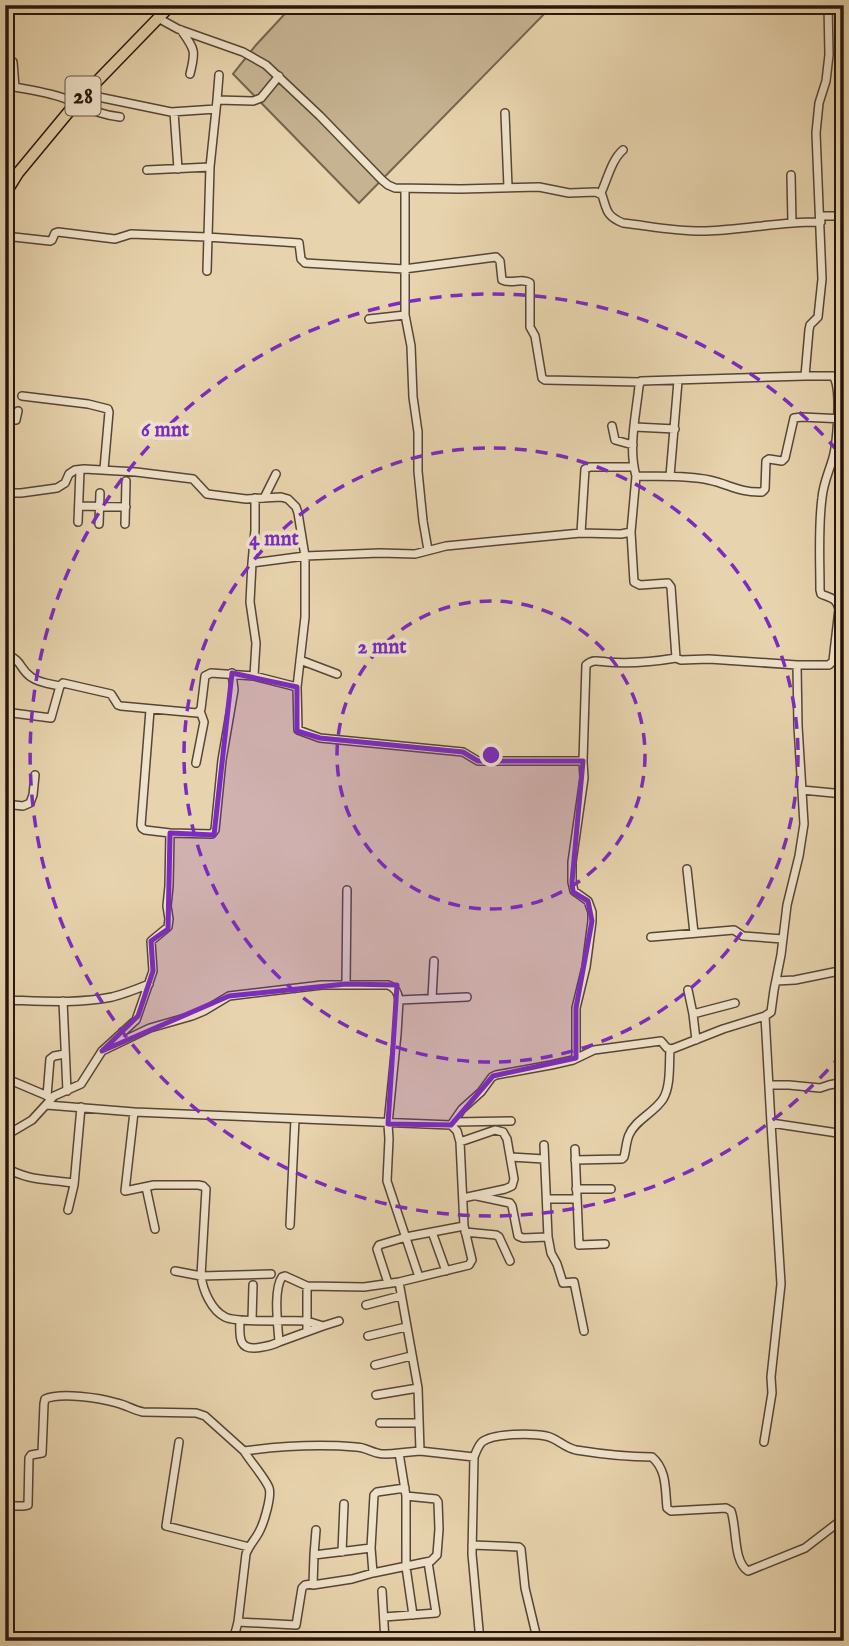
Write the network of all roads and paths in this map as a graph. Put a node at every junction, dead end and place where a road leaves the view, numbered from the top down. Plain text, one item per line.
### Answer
1 (171, 5) edge
2 (828, 5) edge
3 (158, 18) junction
4 (181, 30) junction
5 (5, 60) edge
6 (190, 74) dead end
7 (219, 75) dead end
8 (279, 76) junction
9 (80, 99) junction
10 (217, 100) junction
11 (216, 110) junction
12 (174, 112) junction
13 (505, 113) dead end
14 (120, 117) dead end
15 (623, 150) dead end
16 (210, 167) junction
17 (178, 169) junction
18 (147, 170) dead end
19 (791, 175) dead end
20 (508, 187) junction
21 (405, 189) junction
22 (601, 193) junction
23 (5, 194) edge
24 (844, 216) edge
25 (821, 219) junction
26 (792, 223) junction
27 (5, 236) edge
28 (207, 237) junction
29 (404, 268) junction
30 (207, 271) dead end
31 (405, 315) junction
32 (369, 319) dead end
33 (805, 376) junction
34 (678, 381) junction
35 (640, 382) junction
36 (22, 396) dead end
37 (18, 411) dead end
38 (5, 419) edge
39 (841, 419) edge
40 (612, 426) dead end
41 (635, 426) junction
42 (674, 429) junction
43 (633, 445) junction
44 (634, 467) junction
45 (104, 469) junction
46 (79, 470) junction
47 (276, 474) dead end
48 (636, 476) junction
49 (670, 476) junction
50 (126, 481) dead end
51 (65, 483) junction
52 (79, 484) junction
53 (5, 493) edge
54 (100, 493) dead end
55 (255, 498) junction
56 (264, 498) junction
57 (79, 506) junction
58 (99, 507) junction
59 (125, 507) junction
60 (78, 522) dead end
61 (99, 524) dead end
62 (125, 524) dead end
63 (581, 533) junction
64 (631, 533) junction
65 (428, 550) junction
66 (305, 556) junction
67 (252, 563) junction
68 (5, 654) edge
69 (676, 658) junction
70 (300, 660) junction
71 (797, 665) junction
72 (232, 673) junction
73 (337, 674) dead end
74 (254, 676) junction
75 (60, 687) junction
76 (297, 687) junction
77 (150, 710) junction
78 (200, 711) junction
79 (5, 712) edge
80 (583, 761) junction
81 (196, 763) dead end
82 (35, 775) dead end
83 (802, 790) junction
84 (844, 794) edge
85 (5, 804) edge
86 (170, 833) junction
87 (687, 869) dead end
88 (347, 890) dead end
89 (694, 933) junction
90 (651, 937) dead end
91 (783, 939) junction
92 (434, 961) dead end
93 (844, 970) edge
94 (776, 981) junction
95 (346, 984) junction
96 (149, 985) junction
97 (688, 990) dead end
98 (467, 997) dead end
99 (432, 998) junction
100 (5, 1000) edge
101 (399, 1000) junction
102 (64, 1001) junction
103 (735, 1003) dead end
104 (693, 1014) junction
105 (765, 1016) junction
106 (696, 1040) junction
107 (670, 1049) junction
108 (102, 1052) junction
109 (65, 1054) junction
110 (576, 1058) junction
111 (5, 1078) edge
112 (844, 1083) edge
113 (769, 1085) junction
114 (67, 1091) junction
115 (50, 1097) junction
116 (47, 1105) junction
117 (81, 1107) junction
118 (134, 1112) junction
119 (295, 1119) junction
120 (511, 1121) dead end
121 (771, 1123) junction
122 (388, 1124) junction
123 (453, 1124) junction
124 (844, 1134) edge
125 (5, 1136) edge
126 (460, 1142) junction
127 (544, 1145) dead end
128 (575, 1149) dead end
129 (511, 1157) junction
130 (544, 1159) junction
131 (575, 1160) junction
132 (5, 1167) edge
133 (73, 1183) junction
134 (146, 1187) junction
135 (576, 1189) junction
136 (611, 1189) dead end
137 (477, 1195) junction
138 (463, 1198) junction
139 (547, 1199) junction
140 (577, 1199) junction
141 (68, 1210) dead end
142 (290, 1225) dead end
143 (155, 1229) dead end
144 (465, 1229) junction
145 (432, 1232) junction
146 (405, 1237) junction
147 (548, 1237) junction
148 (605, 1244) dead end
149 (510, 1261) dead end
150 (446, 1271) junction
151 (174, 1272) dead end
152 (271, 1273) dead end
153 (201, 1276) junction
154 (419, 1277) junction
155 (399, 1282) junction
156 (388, 1283) junction
157 (253, 1284) dead end
158 (307, 1286) junction
159 (400, 1296) junction
160 (366, 1305) dead end
161 (240, 1320) junction
162 (252, 1320) junction
163 (277, 1320) junction
164 (307, 1321) junction
165 (339, 1321) dead end
166 (323, 1326) junction
167 (406, 1327) junction
168 (306, 1331) junction
169 (584, 1331) dead end
170 (368, 1336) dead end
171 (279, 1342) junction
172 (411, 1356) junction
173 (375, 1365) dead end
174 (418, 1388) junction
175 (376, 1395) dead end
176 (380, 1423) dead end
177 (419, 1423) junction
178 (179, 1442) dead end
179 (764, 1442) dead end
180 (244, 1451) junction
181 (420, 1451) junction
182 (399, 1453) junction
183 (474, 1457) junction
184 (405, 1492) junction
185 (344, 1504) dead end
186 (5, 1506) edge
187 (844, 1518) edge
188 (316, 1530) dead end
189 (472, 1545) junction
190 (249, 1547) junction
191 (371, 1548) junction
192 (342, 1552) junction
193 (314, 1555) junction
194 (428, 1562) junction
195 (406, 1567) junction
196 (373, 1573) junction
197 (312, 1584) junction
198 (382, 1591) dead end
199 (413, 1615) junction
200 (384, 1617) junction
201 (238, 1622) junction
202 (233, 1641) edge
203 (385, 1641) edge
204 (480, 1641) edge
205 (574, 1641) edge

1 - 3 highway, 28
2 - 25 street
3 - 4 street
3 - 9 highway, 28
4 - 6 street
4 - 8 street
5 - 9 street
7 - 10 street
8 - 10 street
8 - 21 street
9 - 12 street
9 - 14 street
9 - 23 highway, 28
10 - 11 street
11 - 12 street
11 - 16 street
12 - 17 street
13 - 20 street
15 - 22 street
16 - 17 street
16 - 28 street
17 - 18 street
19 - 26 street
20 - 21 street
20 - 22 street
21 - 29 street
22 - 26 street
24 - 25 street
25 - 26 street
25 - 33 street
27 - 28 street
28 - 29 street
28 - 30 street
29 - 31 street
29 - 35 street
31 - 32 street
31 - 65 street
33 - 34 street
33 - 39 street
34 - 35 street
34 - 42 street
35 - 41 street
36 - 45 street
37 - 38 street
39 - 49 street
39 - 71 street
40 - 43 street
41 - 42 street
41 - 43 street
42 - 49 street
43 - 44 street
44 - 48 street
44 - 63 street
45 - 46 street
45 - 55 street
46 - 51 street
46 - 52 street
47 - 56 street
48 - 49 street
48 - 64 street
50 - 59 street
51 - 52 street
51 - 53 street
52 - 57 street
54 - 58 street
55 - 56 street
55 - 67 street
56 - 66 street
57 - 58 street
57 - 60 street
58 - 59 street
58 - 61 street
59 - 62 street
63 - 64 street
63 - 65 street
64 - 69 street
65 - 66 street
66 - 67 street
66 - 70 street
67 - 74 street
68 - 75 street
69 - 71 street
69 - 80 street
70 - 73 street
70 - 76 street
71 - 83 street
72 - 74 street
72 - 78 street
72 - 86 street
74 - 76 street
75 - 77 street
75 - 79 street
76 - 80 street
77 - 78 street
77 - 86 street
78 - 81 street
80 - 110 street
82 - 85 street
83 - 84 street
83 - 91 street
86 - 96 street
87 - 89 street
88 - 95 street
89 - 90 street
89 - 91 street
91 - 94 street
92 - 99 street
93 - 94 street
94 - 105 street
95 - 101 street
95 - 108 street
96 - 102 street
96 - 108 street
97 - 104 street
98 - 99 street
99 - 101 street
100 - 102 street
101 - 122 street
102 - 109 street
103 - 104 street
104 - 106 street
105 - 106 street
105 - 113 street
106 - 107 street
107 - 110 street
107 - 131 street
108 - 114 street
109 - 114 street
109 - 115 street
110 - 123 street
111 - 115 street
112 - 113 street
113 - 121 street
114 - 115 street
115 - 116 street
116 - 117 street
116 - 125 street
117 - 118 street
117 - 133 street
118 - 119 street
118 - 134 street
119 - 122 street
119 - 142 street
120 - 123 street
121 - 124 street
121 - 179 street
122 - 123 street
122 - 146 street
123 - 126 street
126 - 129 street
126 - 138 street
127 - 130 street
128 - 131 street
129 - 130 street
129 - 137 street
130 - 139 street
131 - 135 street
132 - 133 street
133 - 141 street
134 - 143 street
134 - 153 street
135 - 136 street
135 - 140 street
137 - 138 street
137 - 147 street
138 - 144 street
139 - 140 street
139 - 147 street
140 - 148 street
144 - 145 street
144 - 149 street
144 - 150 street
145 - 146 street
145 - 150 street
146 - 154 street
146 - 156 street
147 - 169 street
150 - 154 street
151 - 153 street
152 - 153 street
153 - 161 street
154 - 155 street
155 - 156 street
155 - 159 street
156 - 158 street
157 - 162 street
158 - 163 street
158 - 164 street
159 - 160 street
159 - 167 street
161 - 162 street
161 - 171 street
162 - 163 street
163 - 164 street
163 - 171 street
164 - 166 street
164 - 168 street
165 - 166 street
166 - 168 street
167 - 170 street
167 - 172 street
168 - 171 street
172 - 173 street
172 - 174 street
174 - 175 street
174 - 177 street
176 - 177 street
177 - 181 street
178 - 190 street
180 - 182 street
180 - 186 street
180 - 190 street
181 - 182 street
181 - 183 street
182 - 184 street
183 - 187 street
183 - 189 street
184 - 191 street
184 - 194 street
184 - 195 street
185 - 192 street
188 - 193 street
189 - 204 street
189 - 205 street
190 - 201 street
191 - 192 street
191 - 196 street
192 - 193 street
193 - 197 street
194 - 195 street
194 - 199 street
195 - 196 street
195 - 199 street
196 - 197 street
197 - 201 street
198 - 200 street
199 - 200 street
200 - 203 street
201 - 202 street

